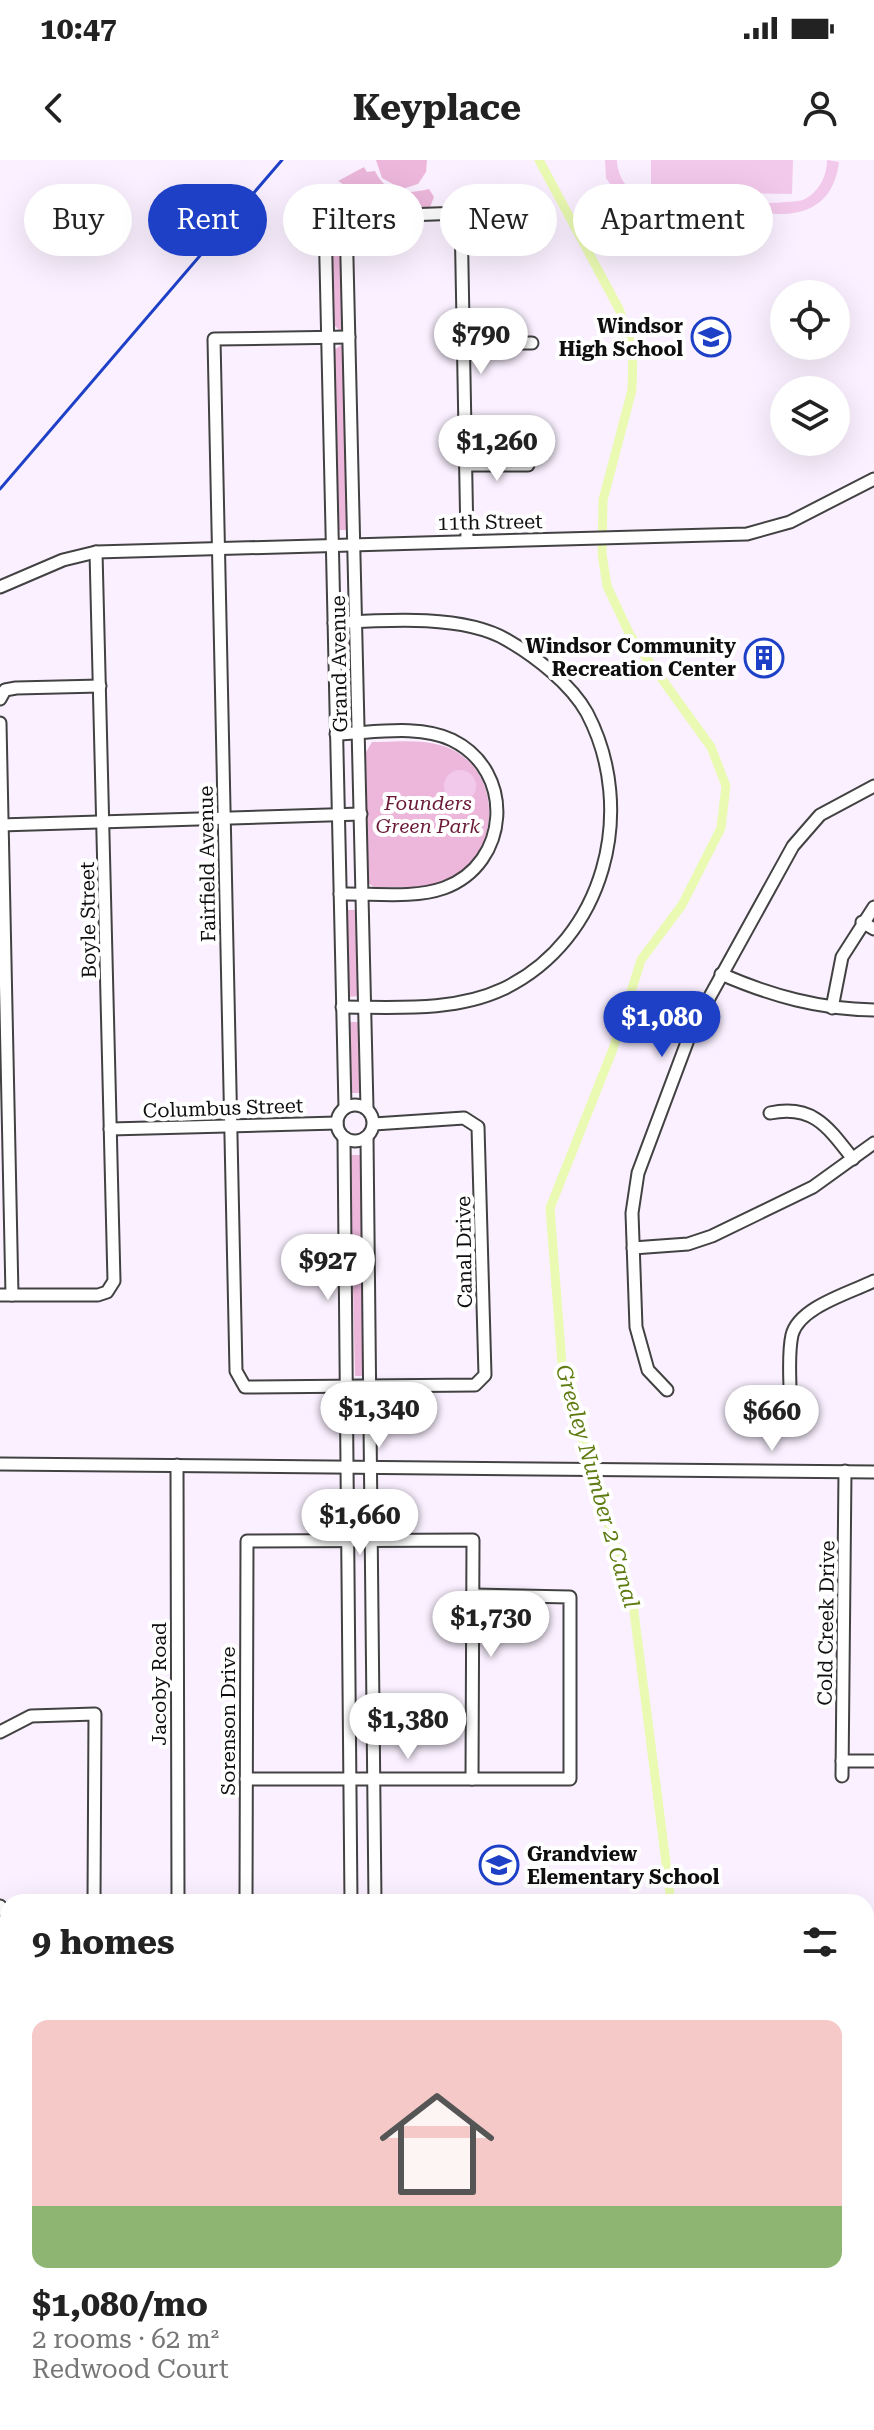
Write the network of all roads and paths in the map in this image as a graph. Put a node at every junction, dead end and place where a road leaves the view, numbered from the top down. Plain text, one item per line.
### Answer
1 (424, 215) edge
2 (326, 256) edge
3 (347, 256) edge
4 (328, 337) junction
5 (349, 337) junction
6 (463, 343) junction
7 (532, 343) dead end
8 (466, 465) junction
9 (528, 465) dead end
10 (874, 479) edge
11 (467, 540) junction
12 (354, 543) junction
13 (332, 544) junction
14 (220, 546) junction
15 (96, 552) junction
16 (0, 587) edge
17 (356, 622) junction
18 (334, 623) junction
19 (100, 686) junction
20 (2, 694) edge
21 (0, 723) edge
22 (359, 733) junction
23 (336, 734) junction
24 (874, 786) edge
25 (338, 814) junction
26 (361, 814) junction
27 (224, 818) junction
28 (104, 821) junction
29 (2, 825) edge
30 (340, 894) junction
31 (362, 894) junction
32 (874, 907) edge
33 (862, 922) junction
34 (874, 929) edge
35 (721, 974) junction
36 (2, 977) edge
37 (342, 1007) junction
38 (365, 1007) junction
39 (832, 1008) junction
40 (874, 1010) edge
41 (345, 1108) junction
42 (367, 1108) junction
43 (770, 1113) dead end
44 (337, 1123) junction
45 (374, 1124) junction
46 (229, 1127) junction
47 (110, 1129) junction
48 (367, 1137) junction
49 (344, 1138) junction
50 (874, 1143) edge
51 (853, 1159) junction
52 (633, 1248) junction
53 (874, 1281) edge
54 (6, 1295) edge
55 (370, 1387) junction
56 (347, 1388) junction
57 (667, 1390) dead end
58 (790, 1392) dead end
59 (0, 1464) edge
60 (177, 1465) junction
61 (347, 1467) junction
62 (370, 1467) junction
63 (845, 1471) junction
64 (874, 1472) edge
65 (348, 1540) junction
66 (371, 1540) junction
67 (473, 1595) junction
68 (0, 1732) edge
69 (842, 1761) junction
70 (874, 1761) edge
71 (842, 1776) dead end
72 (246, 1779) junction
73 (350, 1779) junction
74 (373, 1779) junction
75 (472, 1779) junction
76 (94, 1894) edge
77 (178, 1894) edge
78 (246, 1894) edge
79 (351, 1894) edge
80 (375, 1894) edge

1 - 6 street
2 - 4 street, Grand Avenue
3 - 5 street, Grand Avenue
4 - 5 street
4 - 13 street, Grand Avenue
4 - 14 street, Fairfield Avenue
5 - 12 street, Grand Avenue
6 - 7 street
6 - 8 street
8 - 9 street
8 - 11 street
10 - 11 street, 11th Street
11 - 12 street, 11th Street
12 - 13 street, 11th Street
12 - 17 street, Grand Avenue
13 - 14 street, 11th Street
13 - 18 street, Grand Avenue
14 - 15 street, 11th Street
14 - 27 street, Fairfield Avenue
15 - 16 street, 11th Street
15 - 19 street, Boyle Street
17 - 18 street
17 - 22 street, Grand Avenue
17 - 38 street
18 - 23 street, Grand Avenue
19 - 20 street
19 - 28 street, Boyle Street
21 - 29 street
22 - 23 street
22 - 26 street, Grand Avenue
22 - 31 street
23 - 25 street, Grand Avenue
24 - 35 street
25 - 26 street
25 - 27 street
25 - 30 street, Grand Avenue
26 - 31 street, Grand Avenue
27 - 28 street
27 - 46 street, Fairfield Avenue
28 - 29 street
28 - 47 street, Boyle Street
29 - 36 street
30 - 31 street
30 - 37 street, Grand Avenue
31 - 38 street, Grand Avenue
32 - 33 street
33 - 34 street
33 - 39 street
35 - 39 street
35 - 52 street
36 - 54 street
37 - 38 street
37 - 41 street, Grand Avenue
38 - 42 street, Grand Avenue
39 - 40 street
41 - 42 street
41 - 44 street
42 - 45 street
43 - 51 street
44 - 46 street, Columbus Street
44 - 49 street
45 - 48 street
45 - 55 street, Canal Drive
46 - 47 street, Columbus Street
46 - 56 street, Fairfield Avenue
47 - 54 street, Boyle Street
48 - 49 street
48 - 55 street
49 - 56 street
50 - 51 street
51 - 52 street
52 - 57 street
53 - 58 street
55 - 56 street
55 - 62 street
56 - 61 street
59 - 60 street
60 - 61 street
60 - 77 street, Jacoby Road
61 - 62 street
61 - 65 street
62 - 63 street
62 - 66 street
63 - 64 street
63 - 69 street, Cold Creek Drive
65 - 66 street
65 - 72 street, Sorenson Drive
65 - 73 street
66 - 67 street
66 - 74 street
67 - 75 street
67 - 75 street
68 - 76 street
69 - 70 street
69 - 71 street, Cold Creek Drive
72 - 73 street
72 - 78 street, Sorenson Drive
73 - 74 street
73 - 79 street
74 - 75 street
74 - 80 street

